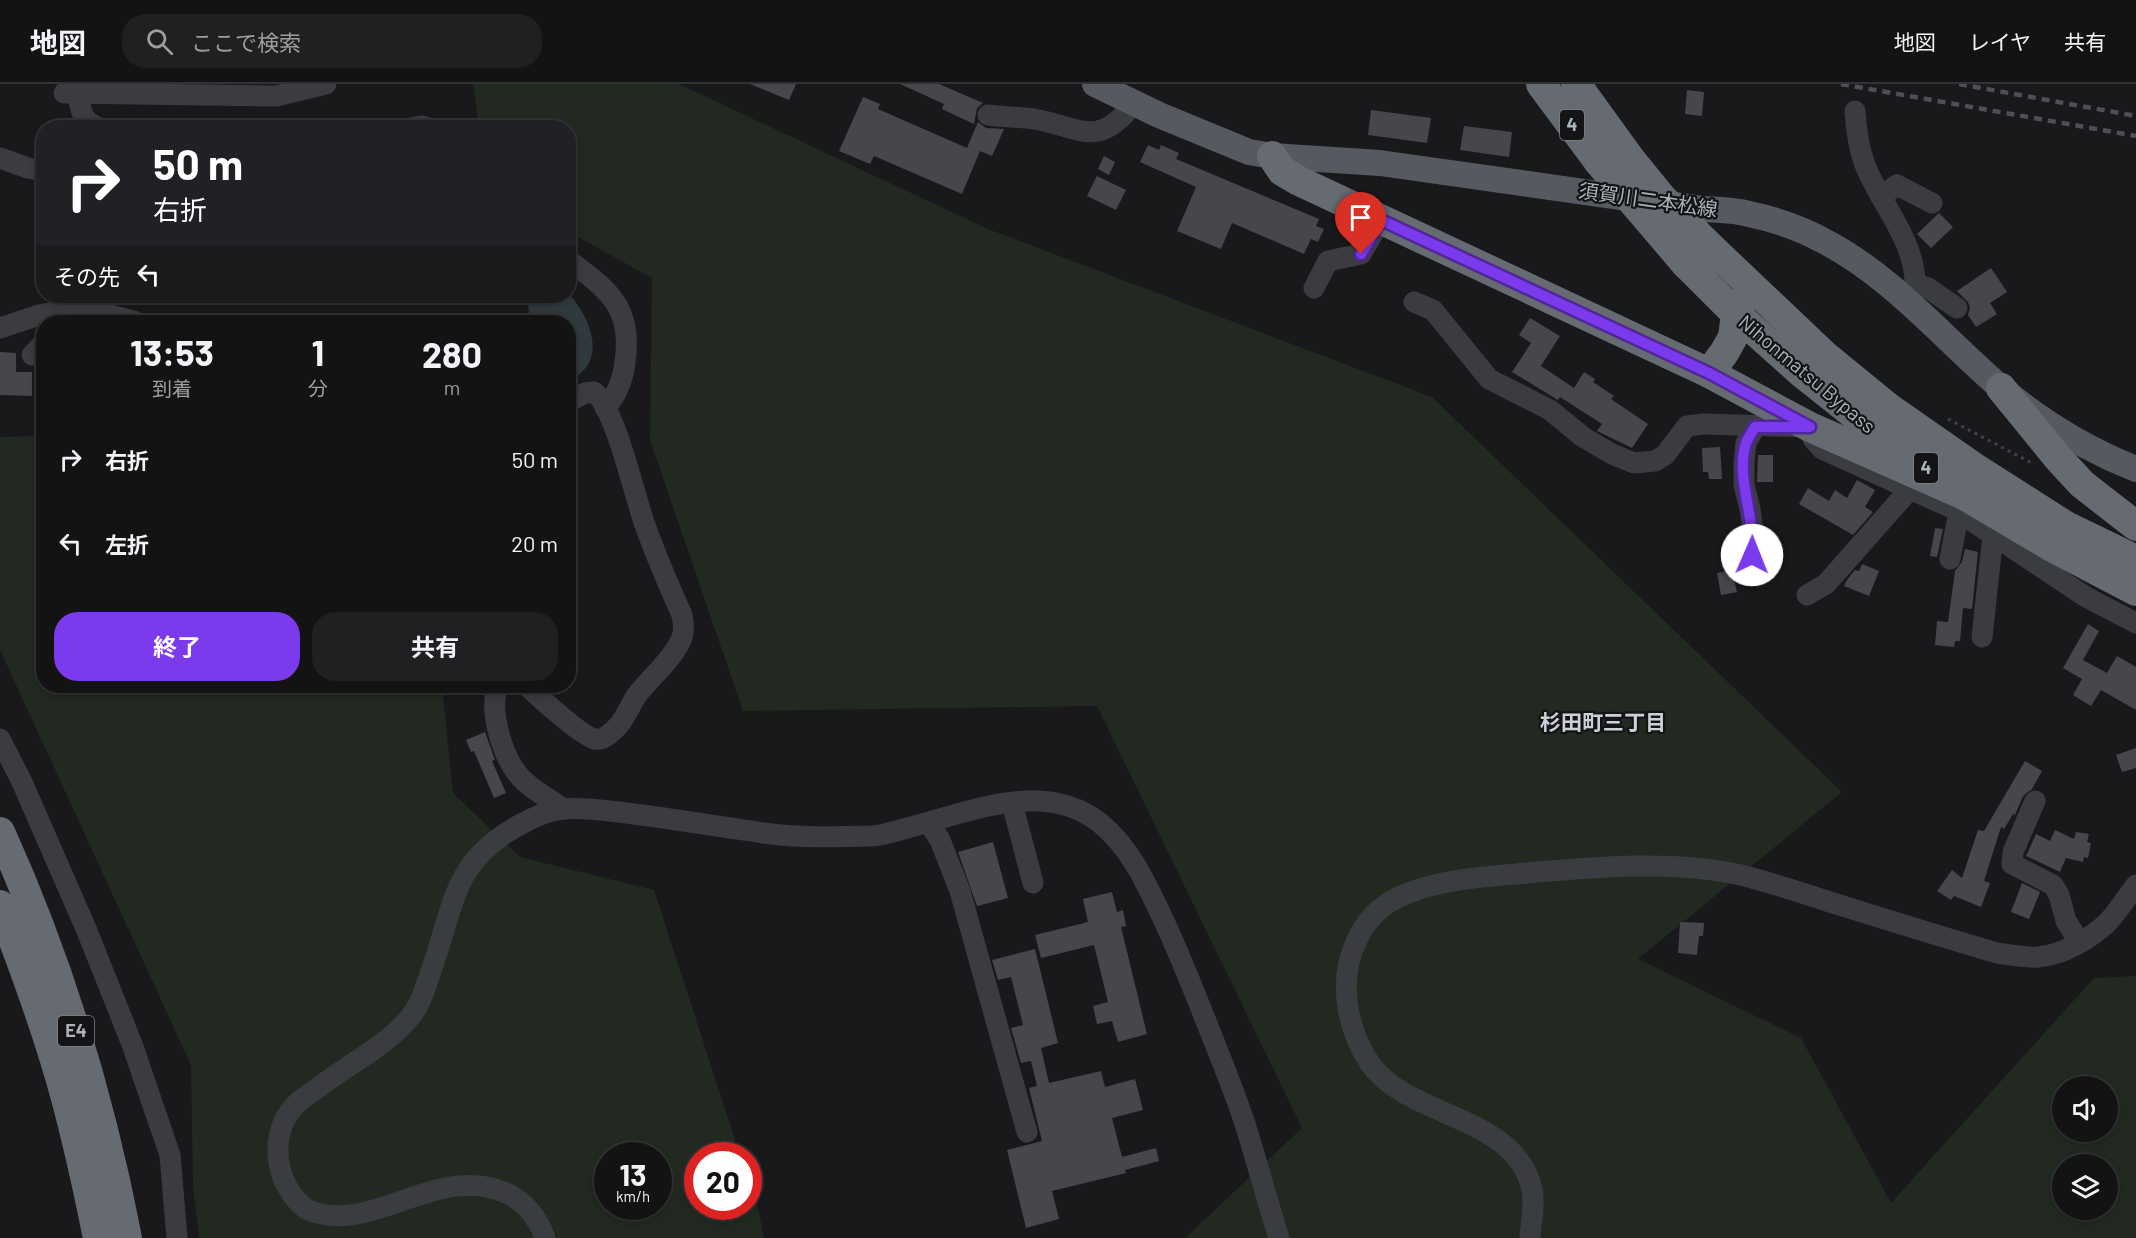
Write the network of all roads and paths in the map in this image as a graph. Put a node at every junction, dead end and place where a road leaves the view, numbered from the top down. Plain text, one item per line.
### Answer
1 (326, 84) edge
2 (1095, 84) edge
3 (1576, 84) edge
4 (1543, 86) edge
5 (1134, 103) junction
6 (1855, 111) dead end
7 (988, 115) dead end
8 (85, 120) edge
9 (1272, 156) junction
10 (0, 158) edge
11 (36, 170) edge
12 (1881, 197) junction
13 (1932, 203) dead end
14 (1381, 220) junction
15 (576, 266) edge
16 (1750, 284) junction
17 (1314, 288) dead end
18 (1913, 294) junction
19 (1414, 302) dead end
20 (1957, 308) dead end
21 (94, 310) edge
22 (1736, 314) junction
23 (39, 315) edge
24 (112, 315) edge
25 (36, 316) edge
26 (0, 328) edge
27 (1709, 373) junction
28 (2001, 388) junction
29 (576, 398) edge
30 (605, 408) junction
31 (1945, 418) dead end
32 (1755, 427) junction
33 (1810, 427) junction
34 (2036, 465) dead end
35 (2136, 469) edge
36 (1910, 489) junction
37 (1961, 503) junction
38 (2136, 526) edge
39 (1993, 535) junction
40 (1950, 559) dead end
41 (2136, 560) edge
42 (1744, 566) dead end
43 (2136, 591) edge
44 (1807, 595) dead end
45 (2136, 623) edge
46 (1982, 637) dead end
47 (495, 693) edge
48 (535, 693) edge
49 (0, 739) edge
50 (2035, 801) dead end
51 (1011, 803) junction
52 (563, 809) junction
53 (929, 823) junction
54 (0, 832) edge
55 (1033, 883) dead end
56 (2136, 885) edge
57 (0, 905) edge
58 (2080, 943) junction
59 (1027, 1132) dead end
60 (98, 1238) edge
61 (128, 1238) edge
62 (177, 1238) edge
63 (545, 1238) edge
64 (1279, 1238) edge
65 (1530, 1238) edge

1 - 8 street
2 - 5 main road, 須賀川二本松線
3 - 16 highway, Nihonmatsu Bypass / 4, bridge
4 - 22 highway, Nihonmatsu Bypass / 4, bridge
5 - 7 street
5 - 9 main road, 須賀川二本松線
6 - 12 street
9 - 14 highway
9 - 18 main road, 須賀川二本松線
10 - 11 street
12 - 13 street
12 - 18 street
14 - 17 street
14 - 27 highway
15 - 30 street
16 - 22 highway
16 - 41 highway, Nihonmatsu Bypass / 4
18 - 20 street
18 - 28 main road, 須賀川二本松線
19 - 32 street
21 - 23 street
21 - 24 street
22 - 27 highway
22 - 37 highway, Nihonmatsu Bypass / 4
25 - 26 street
27 - 33 highway
28 - 35 main road, 須賀川二本松線
28 - 38 highway
29 - 30 street
30 - 48 street
31 - 34 path
32 - 33 street
32 - 42 street
33 - 36 street
33 - 37 highway
36 - 37 street
36 - 44 street
37 - 39 street
37 - 40 street
37 - 43 highway, Nihonmatsu Bypass / 4
39 - 45 street
39 - 46 street
47 - 52 street
49 - 62 street
50 - 58 street
51 - 53 street
51 - 55 street
51 - 64 street
52 - 53 street
52 - 63 street
53 - 59 street
54 - 61 highway, E4
56 - 58 street
57 - 60 highway, E4
58 - 65 street

